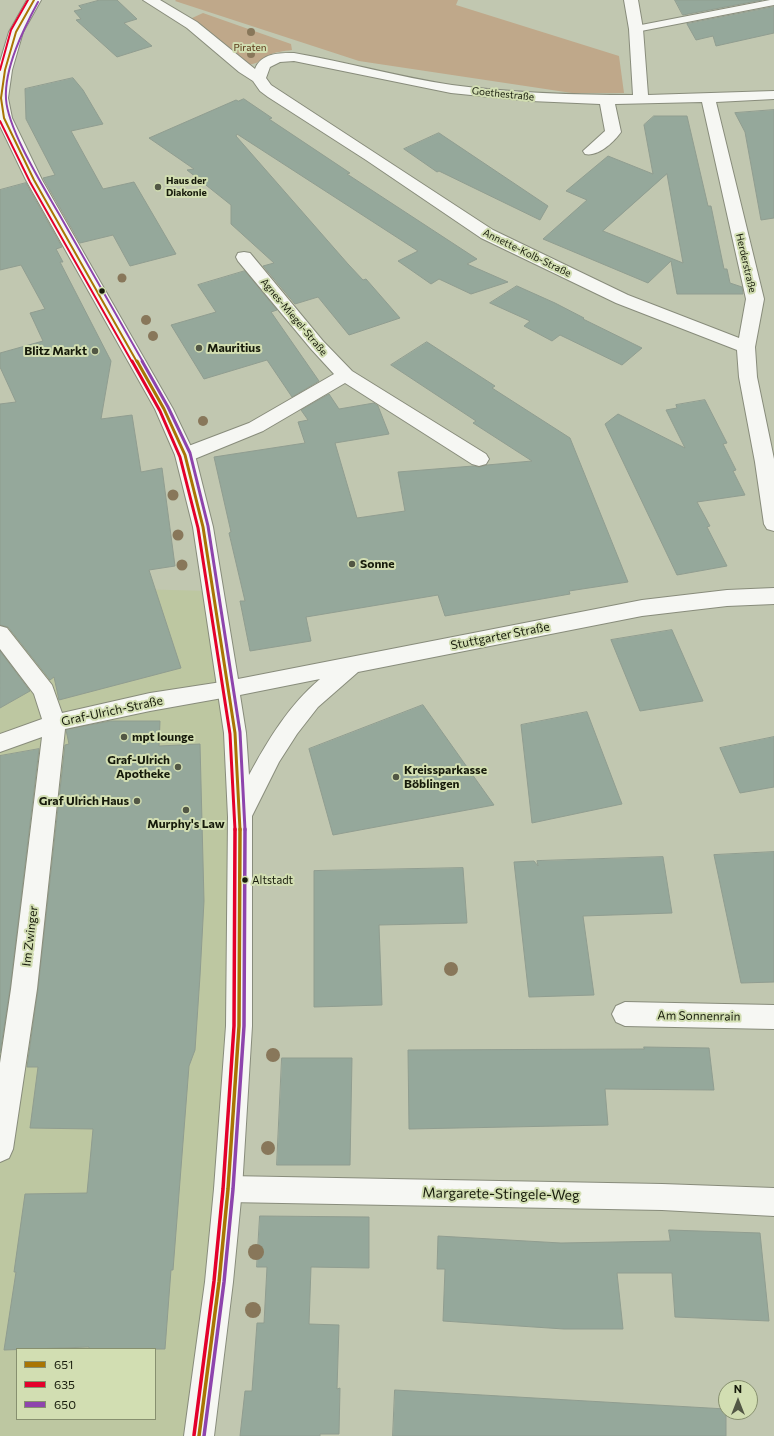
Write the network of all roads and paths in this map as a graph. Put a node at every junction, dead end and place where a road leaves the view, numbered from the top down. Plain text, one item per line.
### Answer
1 (34, 0) edge
2 (150, 0) edge
3 (631, 0) edge
4 (774, 2) edge
5 (636, 29) junction
6 (262, 83) junction
7 (774, 95) edge
8 (708, 98) junction
9 (607, 100) junction
10 (641, 100) junction
11 (2, 118) edge
12 (591, 151) dead end
13 (244, 257) dead end
14 (746, 347) junction
15 (346, 375) junction
16 (185, 455) junction
17 (479, 459) dead end
18 (774, 524) edge
19 (774, 596) edge
20 (0, 634) edge
21 (351, 666) junction
22 (228, 689) junction
23 (55, 723) junction
24 (0, 743) edge
25 (240, 817) junction
26 (624, 1014) dead end
27 (774, 1017) edge
28 (0, 1149) edge
29 (228, 1189) junction
30 (774, 1202) edge
31 (199, 1436) edge

1 - 11 street
2 - 6 street, Annette-Kolb-Straße
3 - 5 street
4 - 5 lane
5 - 10 street
6 - 9 street, Goethestraße
6 - 14 street, Annette-Kolb-Straße
7 - 8 street, Goethestraße
8 - 10 street, Goethestraße
8 - 14 street, Herderstraße
9 - 10 street, Goethestraße
9 - 12 street
11 - 16 street
13 - 15 street, Agnes-Miegel-Straße
14 - 18 street, Herderstraße
15 - 16 street
15 - 17 street, Agnes-Miegel-Straße
16 - 22 street
19 - 21 street, Stuttgarter Straße
20 - 23 street
21 - 22 street, Stuttgarter Straße
21 - 25 street
22 - 23 street, Graf-Ulrich-Straße
22 - 25 street
23 - 24 street, Graf-Ulrich-Straße
23 - 28 street, Im Zwinger
25 - 29 street
26 - 27 street, Am Sonnenrain
29 - 30 street, Margarete-Stingele-Weg
29 - 31 street

